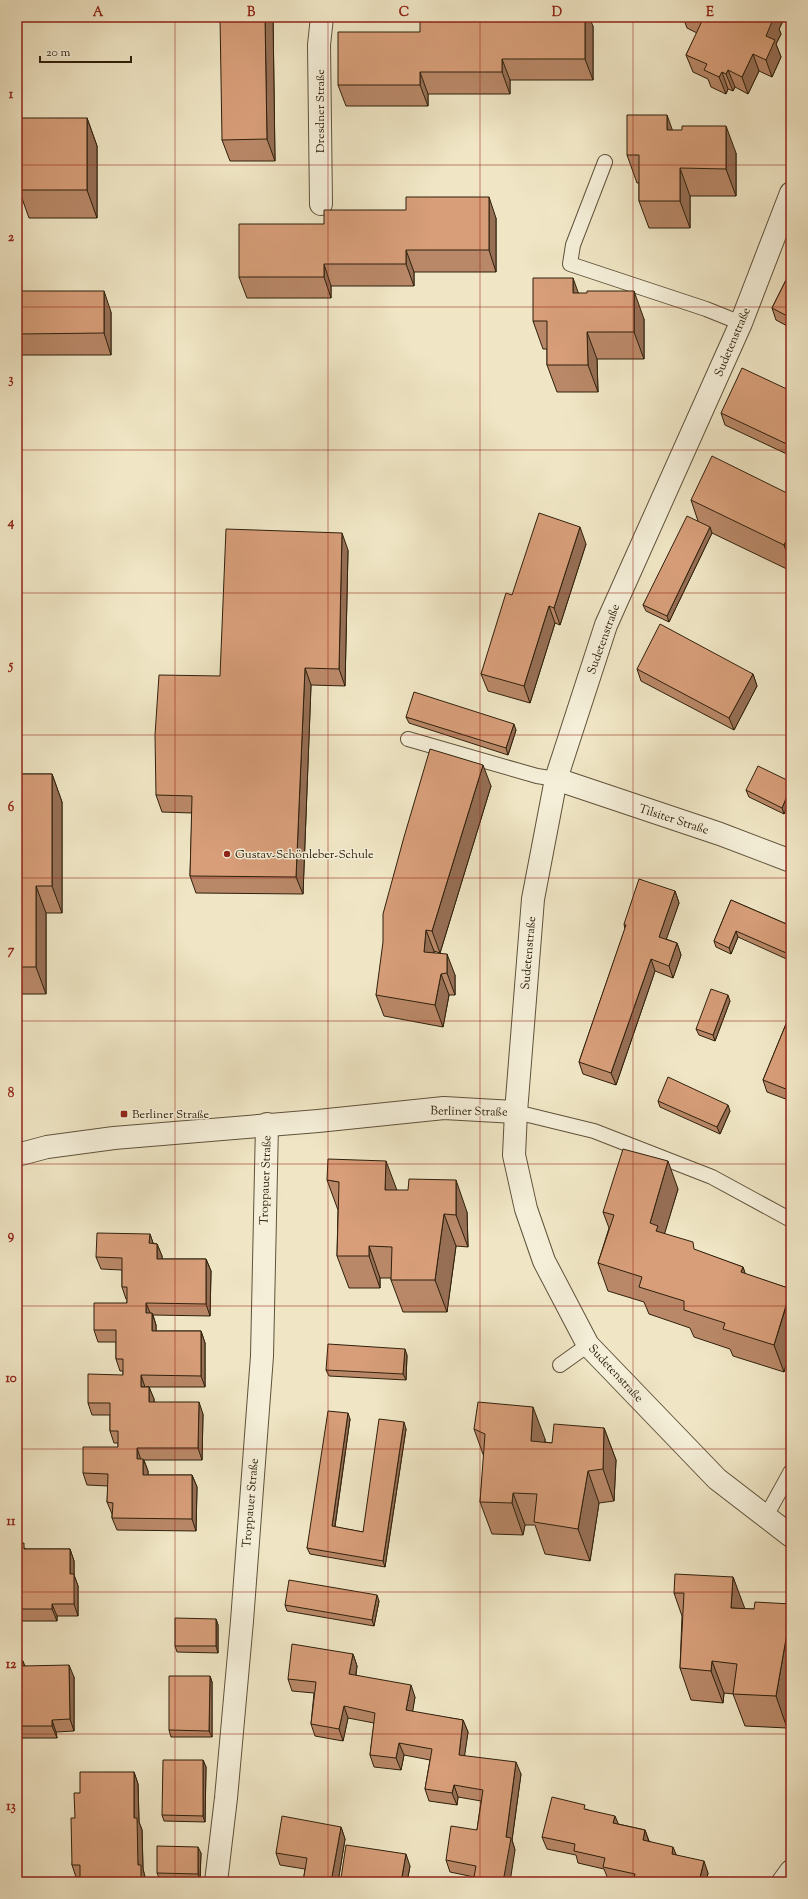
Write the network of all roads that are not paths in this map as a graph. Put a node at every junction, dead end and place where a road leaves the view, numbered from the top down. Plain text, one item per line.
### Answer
1 (322, 17) edge
2 (605, 162) dead end
3 (791, 193) edge
4 (321, 204) dead end
5 (741, 323) junction
6 (408, 739) dead end
7 (556, 779) junction
8 (791, 861) edge
9 (516, 1112) junction
10 (267, 1124) junction
11 (17, 1155) edge
12 (791, 1220) edge
13 (588, 1345) junction
14 (560, 1365) dead end
15 (791, 1471) edge
16 (765, 1518) junction
17 (791, 1536) edge
18 (791, 1871) edge
19 (216, 1882) edge
20 (783, 1882) edge

1 - 4 street, Dresdner Straße
2 - 5 lane
3 - 5 street, Sudetenstraße
5 - 7 street, Sudetenstraße
6 - 7 lane
7 - 8 street, Tilsiter Straße
7 - 9 street, Sudetenstraße
9 - 10 street, Berliner Straße
9 - 12 lane
9 - 13 street, Sudetenstraße
10 - 11 street, Berliner Straße
10 - 19 street, Troppauer Straße
13 - 14 lane
13 - 16 street, Sudetenstraße
15 - 16 lane
16 - 17 street, Sudetenstraße
18 - 20 street

